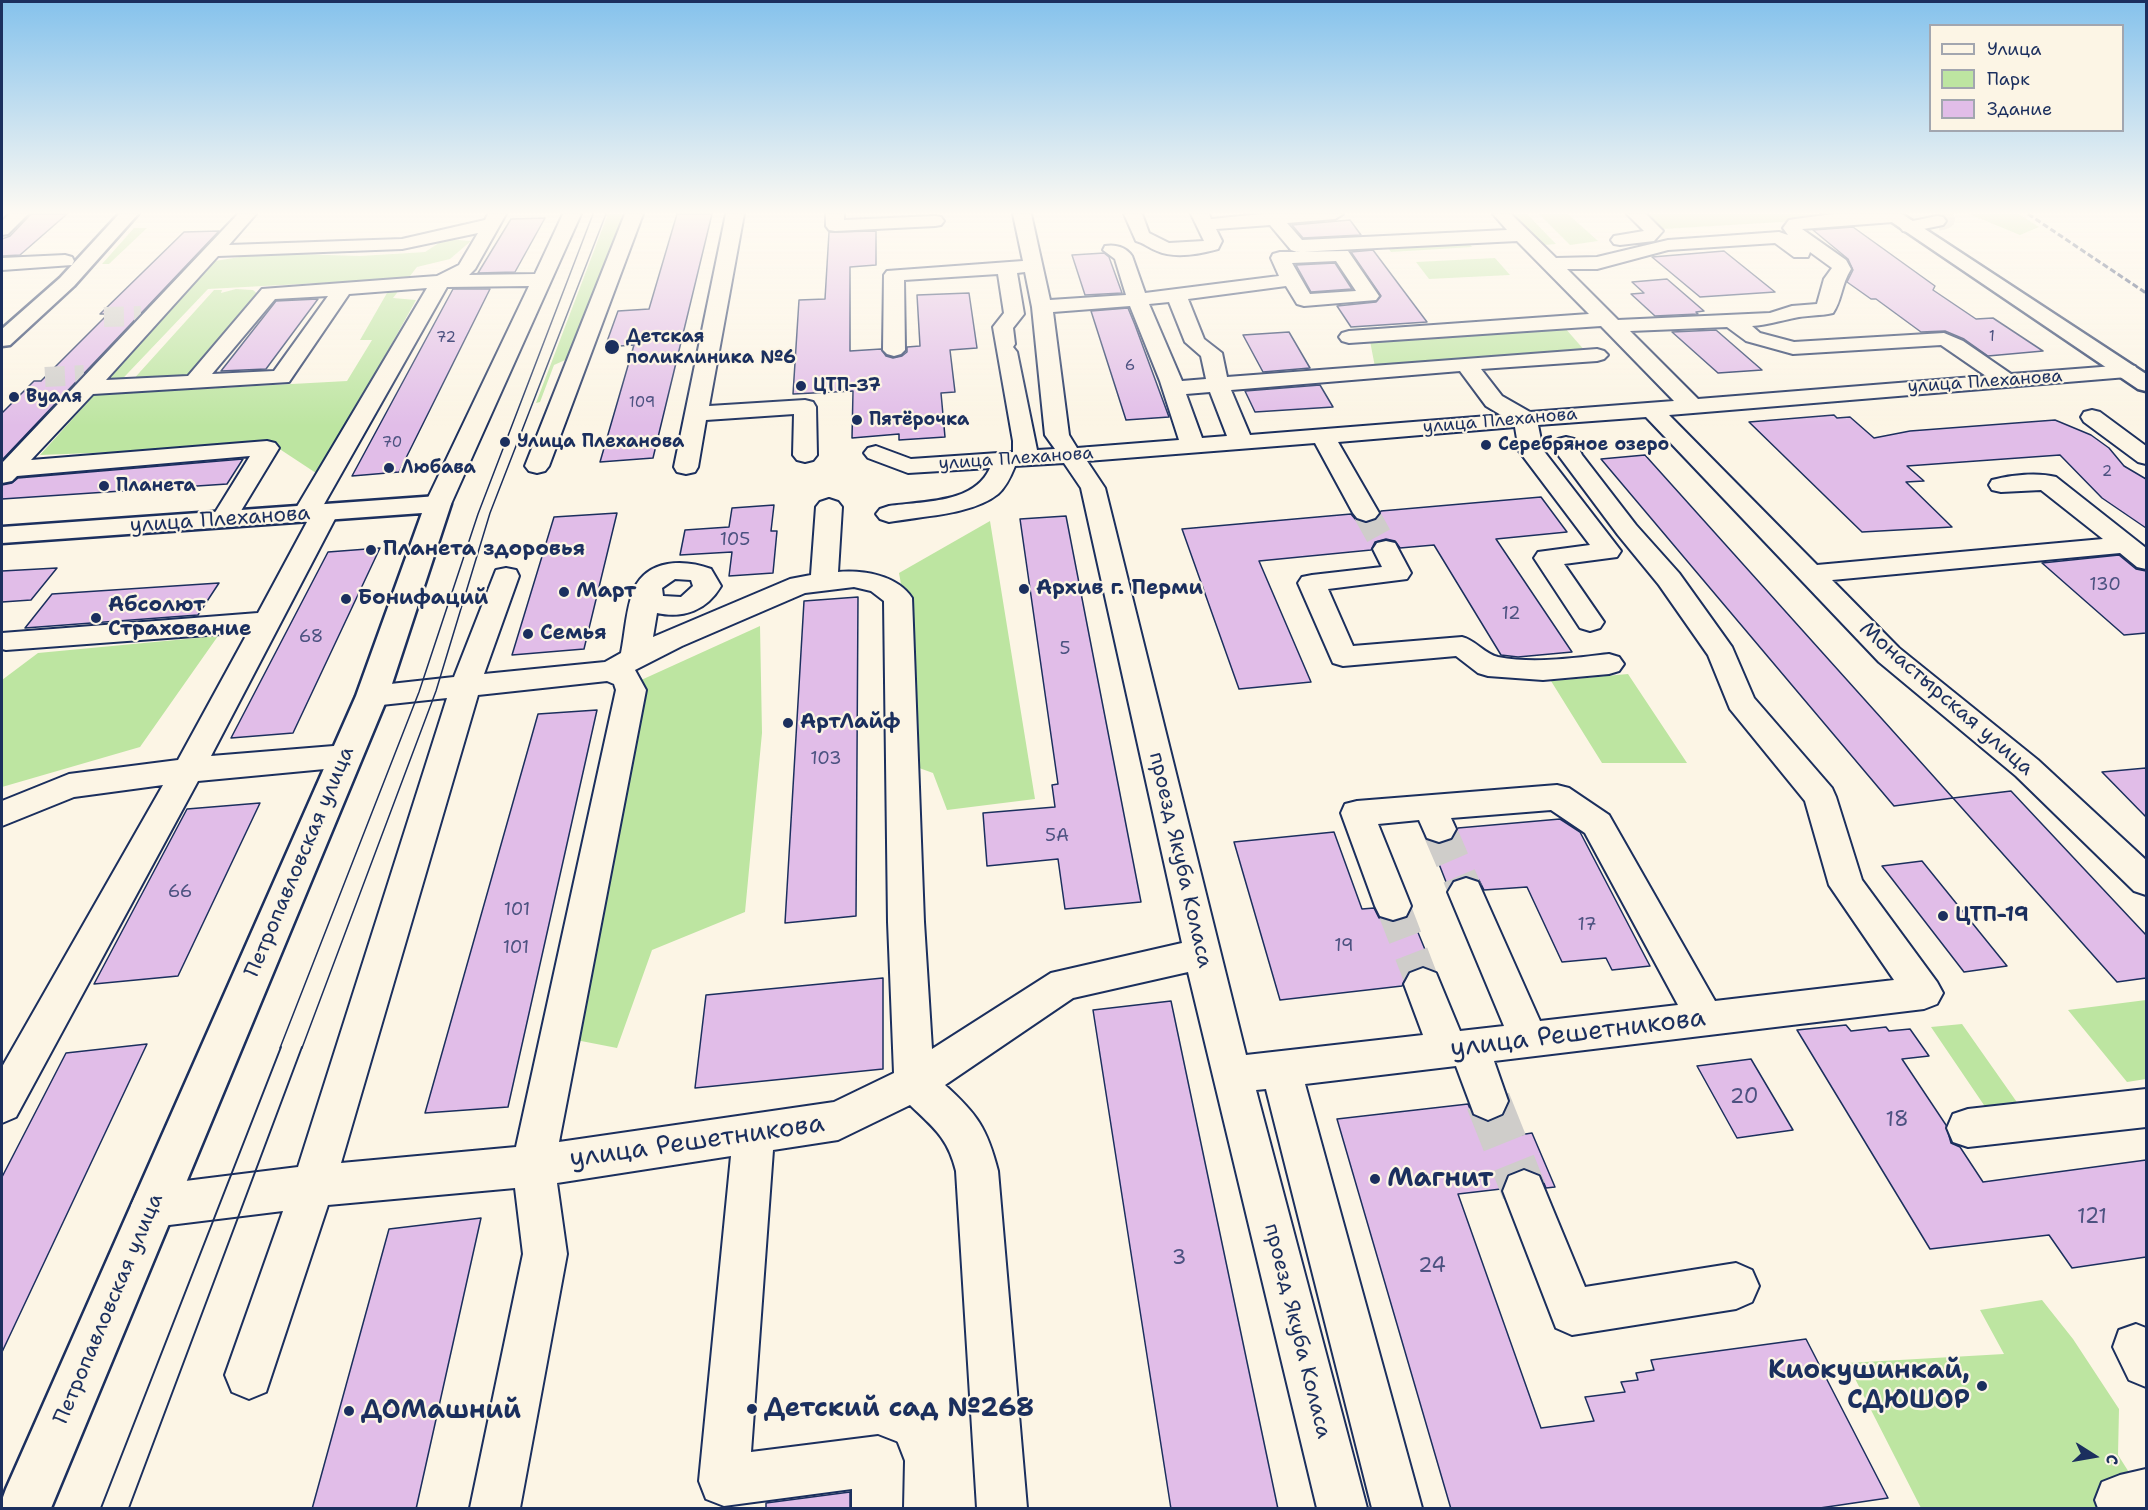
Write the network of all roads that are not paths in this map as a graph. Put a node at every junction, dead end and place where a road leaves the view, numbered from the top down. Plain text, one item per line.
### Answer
1 (39, 284) edge
2 (64, 284) edge
3 (180, 284) edge
4 (399, 284) edge
5 (439, 284) edge
6 (540, 284) edge
7 (607, 284) edge
8 (722, 284) edge
9 (894, 284) edge
10 (1010, 284) edge
11 (1038, 284) edge
12 (1132, 284) edge
13 (1254, 284) edge
14 (1294, 284) edge
15 (1363, 284) edge
16 (1571, 284) edge
17 (1833, 284) edge
18 (1995, 284) edge
19 (343, 289) junction
20 (1176, 294) junction
21 (1137, 300) junction
22 (1042, 307) junction
23 (2, 317) edge
24 (1732, 321) junction
25 (1611, 322) junction
26 (1349, 337) dead end
27 (2, 340) edge
28 (894, 350) dead end
29 (1597, 355) dead end
30 (1466, 364) junction
31 (2127, 371) junction
32 (90, 379) junction
33 (2006, 380) junction
34 (194, 382) junction
35 (1218, 384) junction
36 (2146, 384) edge
37 (1173, 388) junction
38 (1691, 405) junction
39 (1651, 409) junction
40 (697, 414) junction
41 (2092, 417) dead end
42 (1525, 419) junction
43 (1323, 436) junction
44 (1241, 441) junction
45 (1566, 444) dead end
46 (1193, 446) junction
47 (876, 453) dead end
48 (805, 455) dead end
49 (1071, 455) junction
50 (2146, 457) edge
51 (1016, 458) junction
52 (537, 466) dead end
53 (686, 467) dead end
54 (6, 473) edge
55 (2001, 484) dead end
56 (438, 504) junction
57 (829, 507) dead end
58 (1366, 513) tunnel mouth
59 (315, 514) junction
60 (889, 514) dead end
61 (224, 519) junction
62 (2, 535) edge
63 (2126, 545) junction
64 (1386, 549) tunnel mouth
65 (2146, 561) edge
66 (1810, 574) junction
67 (506, 576) dead end
68 (824, 580) junction
69 (647, 591) dead end
70 (269, 621) junction
71 (1590, 622) dead end
72 (3, 639) edge
73 (1609, 664) dead end
74 (623, 665) junction
75 (465, 687) junction
76 (372, 696) junction
77 (346, 756) junction
78 (188, 770) junction
79 (2, 814) edge
80 (2146, 880) edge
81 (1466, 892) tunnel mouth
82 (1393, 906) tunnel mouth
83 (1202, 954) junction
84 (1423, 984) tunnel mouth
85 (1705, 1019) junction
86 (1529, 1040) junction
87 (1458, 1048) junction
88 (1281, 1069) junction
89 (1232, 1075) junction
90 (914, 1083) junction
91 (1488, 1101) tunnel mouth
92 (2, 1104) edge
93 (2146, 1108) edge
94 (1968, 1128) dead end
95 (754, 1133) junction
96 (533, 1166) junction
97 (313, 1186) junction
98 (1524, 1191) tunnel mouth
99 (153, 1206) junction
100 (1736, 1286) dead end
101 (249, 1375) dead end
102 (2146, 1494) edge
103 (24, 1509) edge
104 (495, 1509) edge
105 (877, 1509) edge
106 (1002, 1509) edge
107 (1342, 1509) edge
108 (1397, 1509) edge
109 (2125, 1509) edge

1 - 23 main road
2 - 27 main road
3 - 32 street
4 - 19 street
5 - 59 street
6 - 56 street, Петропавловская улица
7 - 52 street
8 - 40 street
9 - 28 street
10 - 51 street
11 - 22 street, проезд Якуба Коласа
12 - 21 street
13 - 20 street
14 - 15 street
16 - 25 street
17 - 24 street
18 - 31 main road
19 - 34 street
19 - 34 street
20 - 21 street
20 - 35 street
21 - 22 street
21 - 37 street
22 - 49 street, проезд Якуба Коласа
24 - 25 street
24 - 33 street
25 - 26 street
25 - 38 street
29 - 30 street
30 - 35 street
30 - 42 street
31 - 33 street, улица Плеханова
31 - 36 main road
32 - 34 street
32 - 54 street
33 - 38 street, улица Плеханова
35 - 37 street
35 - 44 street
37 - 46 street
38 - 39 street, улица Плеханова
39 - 42 street, улица Плеханова
39 - 66 street, Монастырская улица
40 - 48 street
40 - 53 street
41 - 50 street
42 - 43 street, улица Плеханова
42 - 71 street
43 - 44 street, улица Плеханова
43 - 58 street
44 - 46 street, улица Плеханова
45 - 85 street, улица Решетникова
46 - 49 street, улица Плеханова
47 - 51 street, улица Плеханова
49 - 51 street, улица Плеханова
49 - 83 street, проезд Якуба Коласа
51 - 60 street
54 - 61 street
55 - 63 street
56 - 59 main road, улица Плеханова
56 - 76 main road, Петропавловская улица
57 - 68 street
59 - 61 main road, улица Плеханова
59 - 70 street
61 - 62 main road, улица Плеханова
63 - 65 street
63 - 66 street
64 - 73 street
66 - 80 street, Монастырская улица
67 - 75 street
68 - 74 street
68 - 90 street
69 - 74 street
70 - 72 street
70 - 78 street
74 - 75 street
74 - 96 street
75 - 76 street
75 - 97 street
76 - 77 main road, Петропавловская улица
77 - 78 street
77 - 99 main road, Петропавловская улица
78 - 79 street
78 - 92 street
81 - 86 street
82 - 85 street
83 - 89 street, проезд Якуба Коласа
83 - 90 street, улица Решетникова
84 - 87 street
85 - 86 street, улица Решетникова
86 - 87 street, улица Решетникова
87 - 88 street, улица Решетникова
87 - 91 street
88 - 89 street, улица Решетникова
88 - 108 street
89 - 107 street, проезд Якуба Коласа
90 - 95 street, улица Решетникова
90 - 106 street
93 - 94 street
95 - 96 street, улица Решетникова
95 - 105 street
96 - 97 street, улица Решетникова
96 - 104 street
97 - 99 street, улица Решетникова
97 - 101 street
98 - 100 street
99 - 103 main road, Петропавловская улица
102 - 109 street

